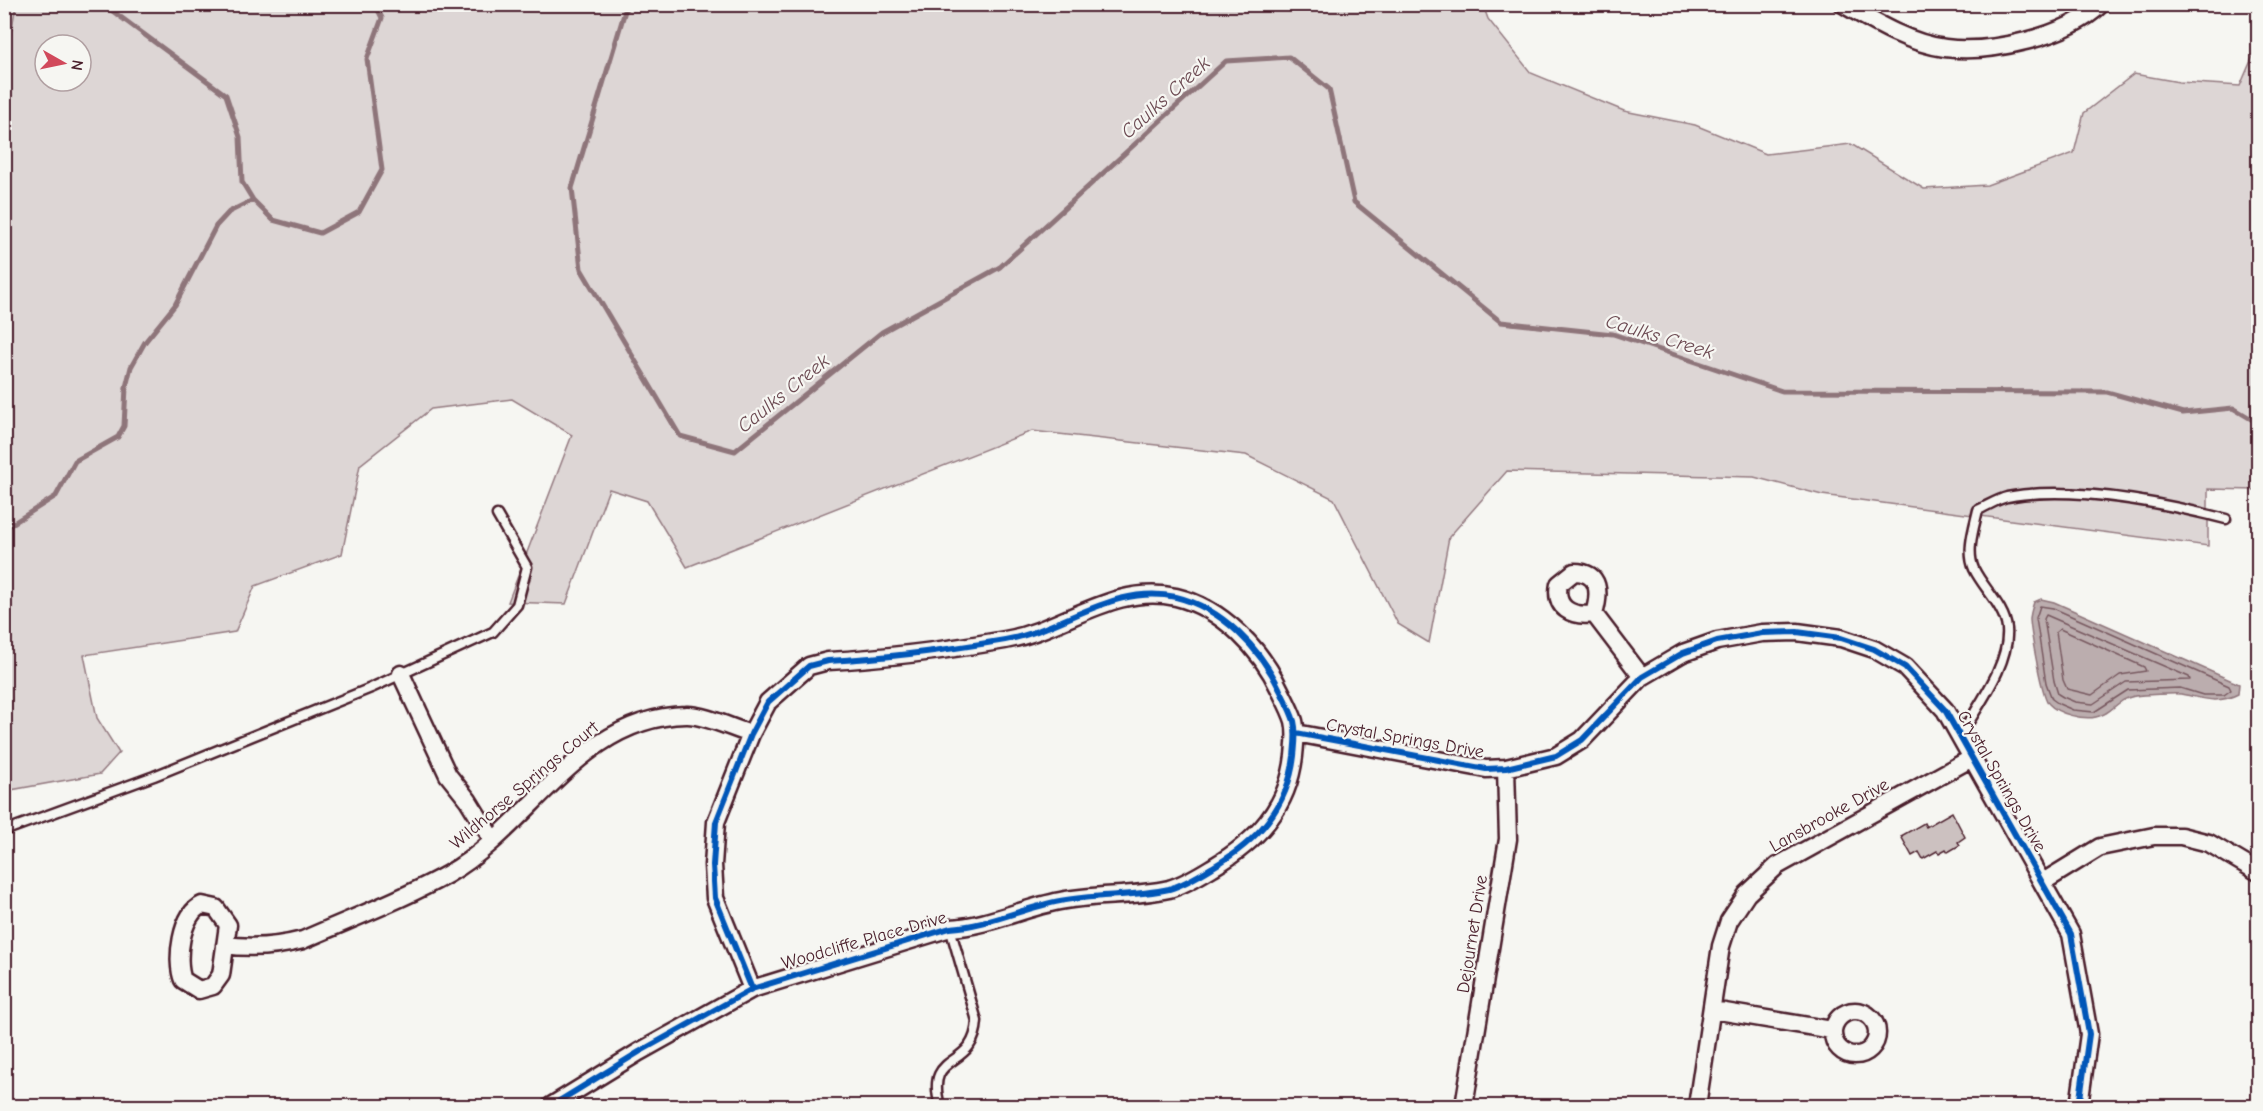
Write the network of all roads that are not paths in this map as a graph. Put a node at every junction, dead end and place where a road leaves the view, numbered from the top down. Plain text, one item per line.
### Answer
1 (1843, 4) edge
2 (2101, 4) edge
3 (497, 515) dead end
4 (2226, 519) dead end
5 (1594, 614) dead end
6 (401, 674) junction
7 (1642, 677) junction
8 (1296, 733) junction
9 (751, 734) junction
10 (1960, 737) junction
11 (1972, 758) junction
12 (1506, 768) junction
13 (4, 831) edge
14 (492, 839) junction
15 (2259, 872) edge
16 (2043, 882) junction
17 (950, 928) junction
18 (225, 945) junction
19 (752, 989) junction
20 (1713, 1010) junction
21 (1833, 1030) dead end
22 (551, 1107) edge
23 (940, 1107) edge
24 (1464, 1107) edge
25 (1697, 1107) edge
26 (2079, 1107) edge

1 - 2 street
3 - 6 lane
4 - 10 lane
5 - 7 street
6 - 13 lane
6 - 14 street
7 - 10 street, Crystal Springs Drive
7 - 12 street, Crystal Springs Drive
8 - 9 street, Woodcliffe Place Drive
8 - 12 street, Crystal Springs Drive
8 - 17 street, Woodcliffe Place Drive
9 - 14 street, Wildhorse Springs Court
9 - 19 street, Woodcliffe Place Drive
10 - 11 street, Crystal Springs Drive
11 - 16 street, Crystal Springs Drive
11 - 20 street, Lansbrooke Drive
12 - 24 street, Dejournet Drive
14 - 18 street, Wildhorse Springs Court
15 - 16 street
16 - 26 street, Crystal Springs Drive
17 - 19 street, Woodcliffe Place Drive
17 - 23 lane
18 - 18 street
19 - 22 street, Woodcliffe Place Drive
20 - 21 street
20 - 25 street, Lansbrooke Drive

